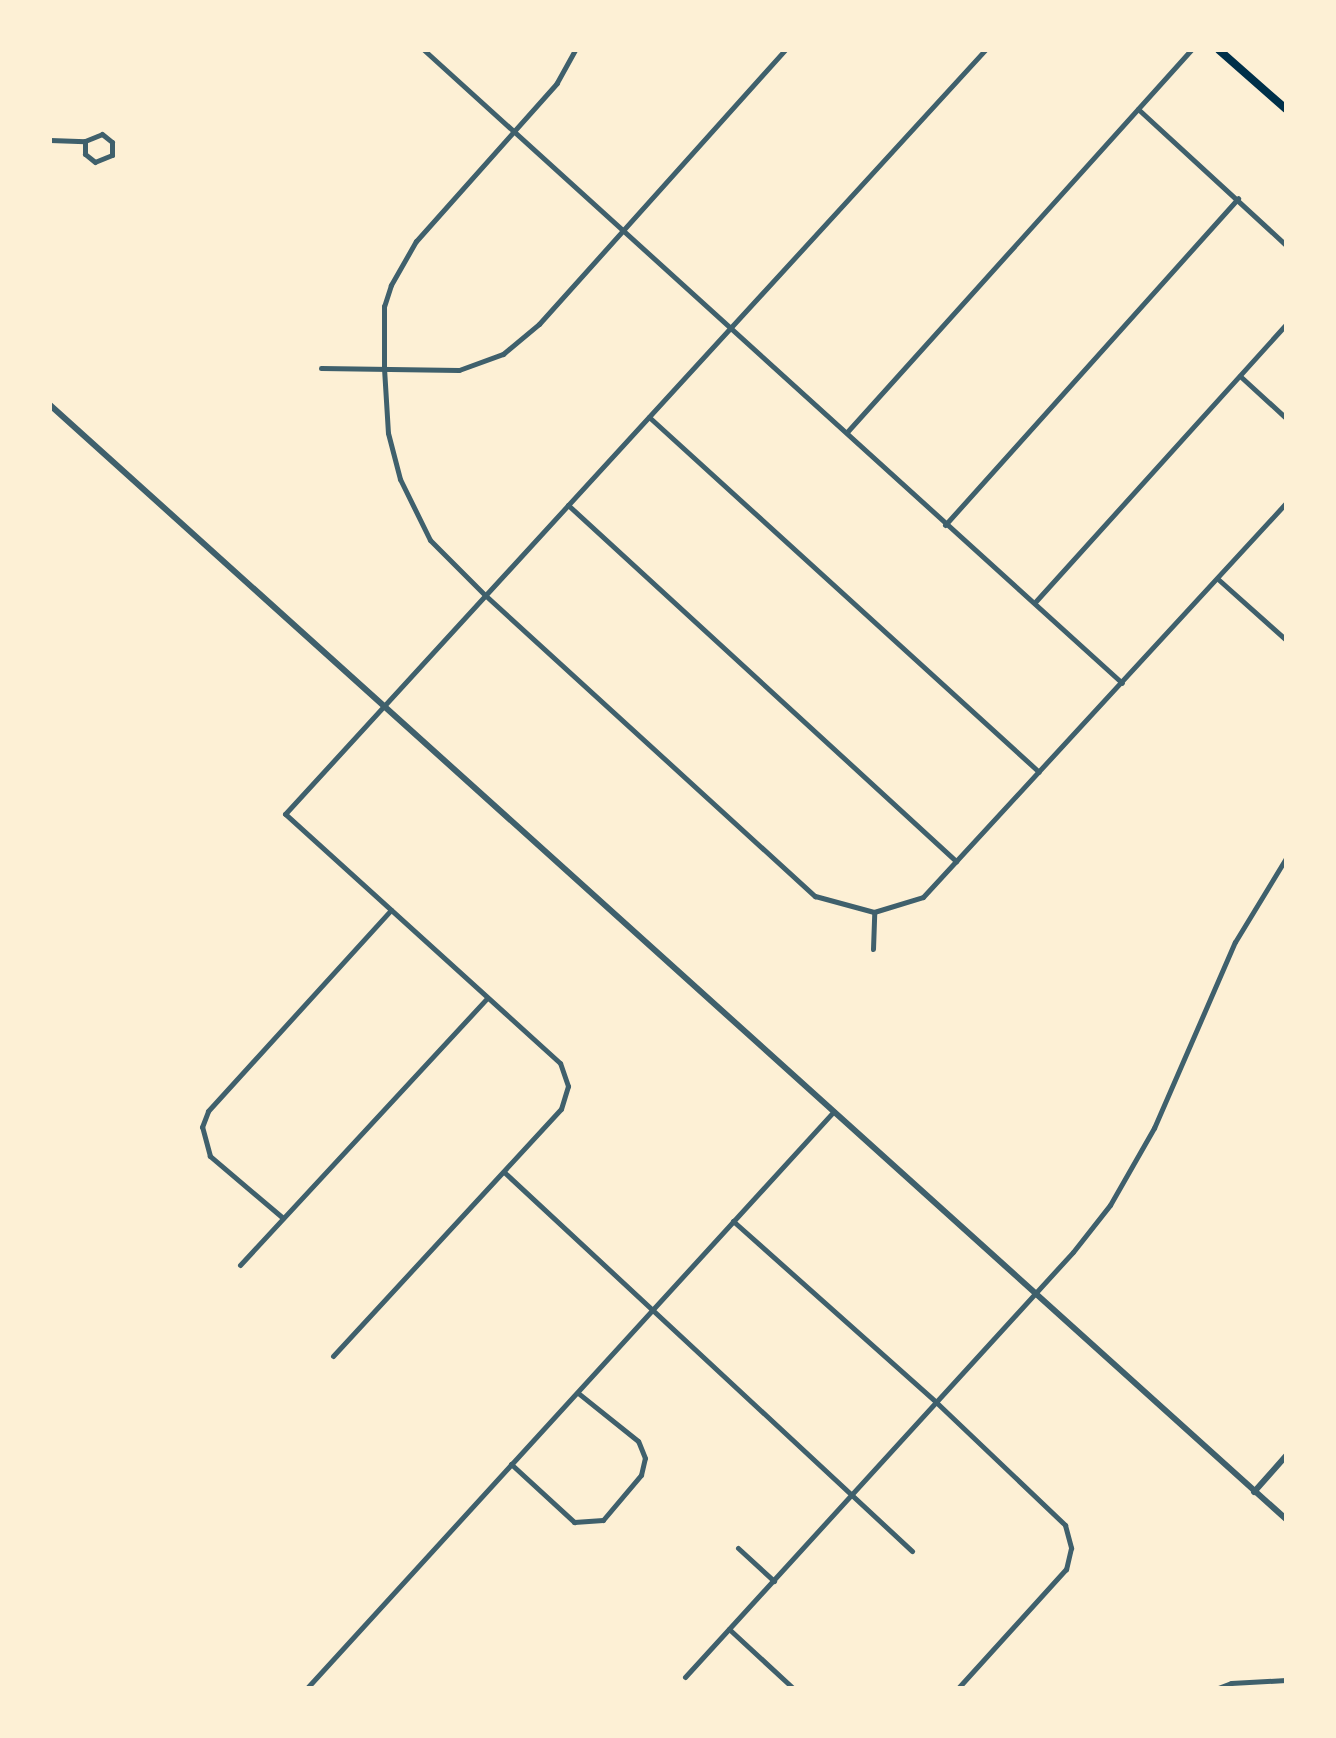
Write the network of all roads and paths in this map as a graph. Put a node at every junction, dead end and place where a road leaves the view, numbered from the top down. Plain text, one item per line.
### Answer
1 (424, 50) edge
2 (575, 50) edge
3 (785, 50) edge
4 (986, 50) edge
5 (1190, 50) edge
6 (1219, 50) edge
7 (1138, 109) junction
8 (1286, 109) edge
9 (514, 132) junction
10 (50, 140) edge
11 (86, 141) junction
12 (1238, 198) junction
13 (622, 228) junction
14 (1286, 245) edge
15 (1286, 324) edge
16 (730, 328) junction
17 (321, 368) dead end
18 (384, 368) junction
19 (1240, 376) junction
20 (50, 405) edge
21 (650, 417) junction
22 (1286, 418) edge
23 (847, 432) junction
24 (1286, 503) edge
25 (568, 504) junction
26 (945, 525) junction
27 (1218, 580) junction
28 (484, 595) junction
29 (1036, 602) junction
30 (1286, 640) edge
31 (1122, 683) junction
32 (383, 706) junction
33 (1039, 772) junction
34 (1286, 858) edge
35 (956, 861) junction
36 (390, 910) junction
37 (874, 912) junction
38 (873, 949) dead end
39 (488, 998) junction
40 (834, 1111) junction
41 (503, 1172) junction
42 (283, 1218) junction
43 (733, 1221) junction
44 (240, 1265) dead end
45 (1034, 1294) junction
46 (653, 1310) junction
47 (333, 1356) dead end
48 (578, 1393) junction
49 (937, 1403) junction
50 (1286, 1456) edge
51 (512, 1464) junction
52 (1254, 1492) junction
53 (854, 1494) junction
54 (1286, 1519) edge
55 (738, 1548) dead end
56 (912, 1551) dead end
57 (774, 1580) junction
58 (729, 1630) junction
59 (686, 1677) dead end
60 (1286, 1680) edge
61 (307, 1688) edge
62 (793, 1688) edge
63 (958, 1688) edge
64 (1218, 1688) edge

1 - 9 street
2 - 9 street
3 - 13 street
4 - 16 street
5 - 7 street
6 - 8 main road
7 - 12 street
7 - 23 street
9 - 13 street
9 - 18 street
10 - 11 street
11 - 11 street
12 - 14 street
12 - 26 street
13 - 16 street
13 - 18 street
15 - 19 street
16 - 21 street
16 - 23 street
17 - 18 street
18 - 28 street
19 - 22 street
19 - 29 street
20 - 32 street
21 - 25 street
21 - 33 street
23 - 26 street
24 - 27 street
25 - 28 street
25 - 35 street
26 - 29 street
27 - 30 street
27 - 31 street
28 - 32 street
28 - 37 street
29 - 31 street
31 - 33 street
32 - 36 street
32 - 40 street
33 - 35 street
34 - 45 street
35 - 37 street
36 - 39 street
36 - 42 street
37 - 38 street
39 - 41 street
39 - 42 street
40 - 43 street
40 - 45 street
41 - 46 street
41 - 47 street
42 - 44 street
43 - 46 street
43 - 49 street
45 - 49 street
45 - 52 street
46 - 48 street
46 - 53 street
48 - 51 street
48 - 51 street
49 - 53 street
49 - 63 street
50 - 52 street
51 - 61 street
52 - 54 street
53 - 56 street
53 - 57 street
55 - 57 street
57 - 58 street
58 - 59 street
58 - 62 street
60 - 64 street

